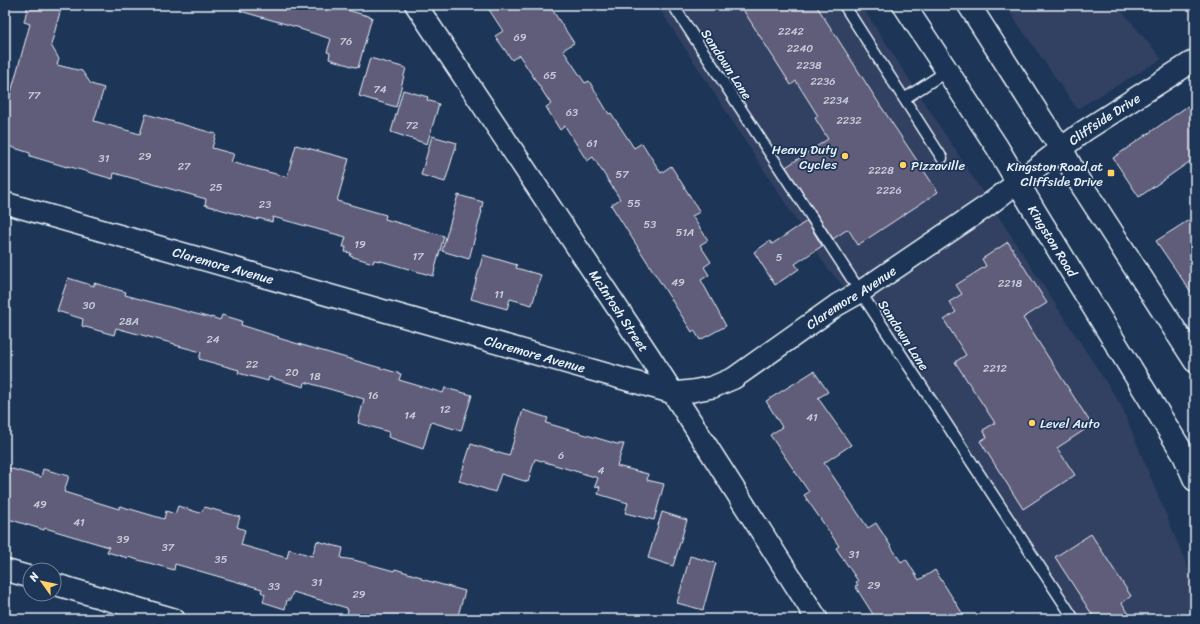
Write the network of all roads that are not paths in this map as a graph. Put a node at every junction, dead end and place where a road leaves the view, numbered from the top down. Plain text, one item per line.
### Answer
1 (416, 5) edge
2 (673, 5) edge
3 (844, 5) edge
4 (904, 5) edge
5 (969, 5) edge
6 (1195, 60) edge
7 (947, 71) junction
8 (904, 99) junction
9 (1061, 148) junction
10 (942, 158) dead end
11 (1018, 182) junction
12 (5, 203) edge
13 (860, 292) junction
14 (1195, 361) edge
15 (673, 393) junction
16 (1195, 480) edge
17 (5, 570) edge
18 (22, 575) edge
19 (62, 586) edge
20 (174, 619) edge
21 (817, 619) edge
22 (1074, 619) edge

1 - 15 street, McIntosh Street
2 - 13 lane, Sandown Lane
3 - 8 lane
4 - 7 main road, Kingston Road
5 - 9 main road
6 - 9 street, Cliffside Drive
7 - 8 lane
7 - 11 main road, Kingston Road
8 - 10 lane
9 - 11 street, Cliffside Drive
9 - 14 main road
11 - 13 street, Claremore Avenue
11 - 16 main road, Kingston Road
12 - 15 street, Claremore Avenue
13 - 15 street, Claremore Avenue
13 - 22 lane, Sandown Lane
15 - 21 street, McIntosh Street
17 - 18 street
19 - 20 street

